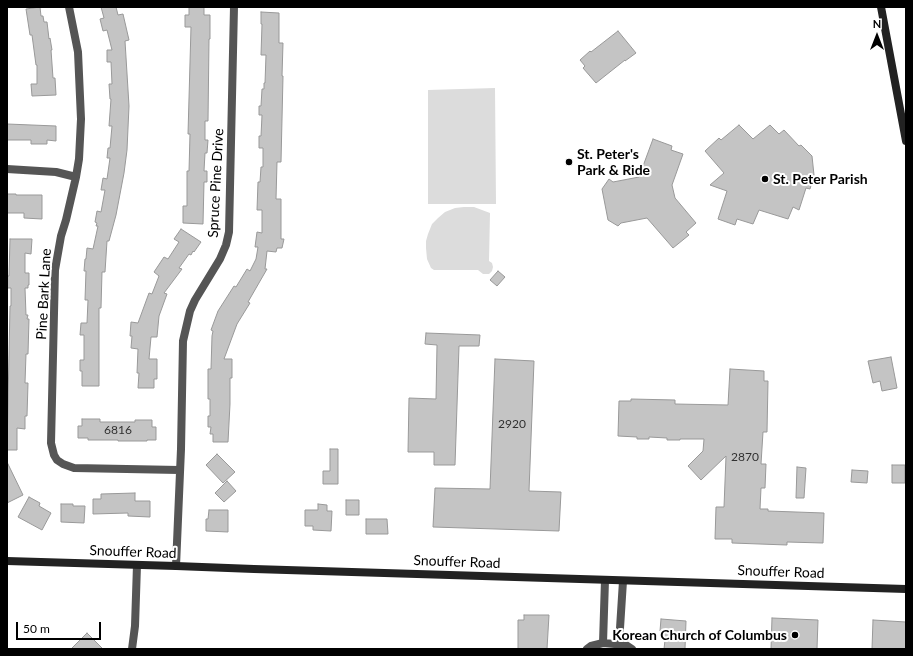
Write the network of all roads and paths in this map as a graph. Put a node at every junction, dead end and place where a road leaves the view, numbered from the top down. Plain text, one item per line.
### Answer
1 (69, 7) edge
2 (234, 7) edge
3 (881, 7) edge
4 (906, 141) edge
5 (7, 169) edge
6 (76, 177) junction
7 (179, 470) junction
8 (7, 561) edge
9 (136, 565) junction
10 (176, 566) junction
11 (605, 580) junction
12 (623, 581) junction
13 (906, 589) edge
14 (603, 644) junction
15 (619, 644) junction
16 (132, 649) edge
17 (587, 649) edge
18 (632, 649) edge

1 - 6 street, Pine Bark Lane
2 - 7 street, Spruce Pine Drive
3 - 4 main road
5 - 6 street
6 - 7 street, Pine Bark Lane
7 - 10 street, Spruce Pine Drive
8 - 9 main road, Snouffer Road
9 - 10 main road, Snouffer Road
9 - 16 street
10 - 11 main road, Snouffer Road
11 - 12 main road, Snouffer Road
11 - 14 street
12 - 13 main road, Snouffer Road
12 - 15 street
14 - 15 street
14 - 17 street
15 - 18 street

